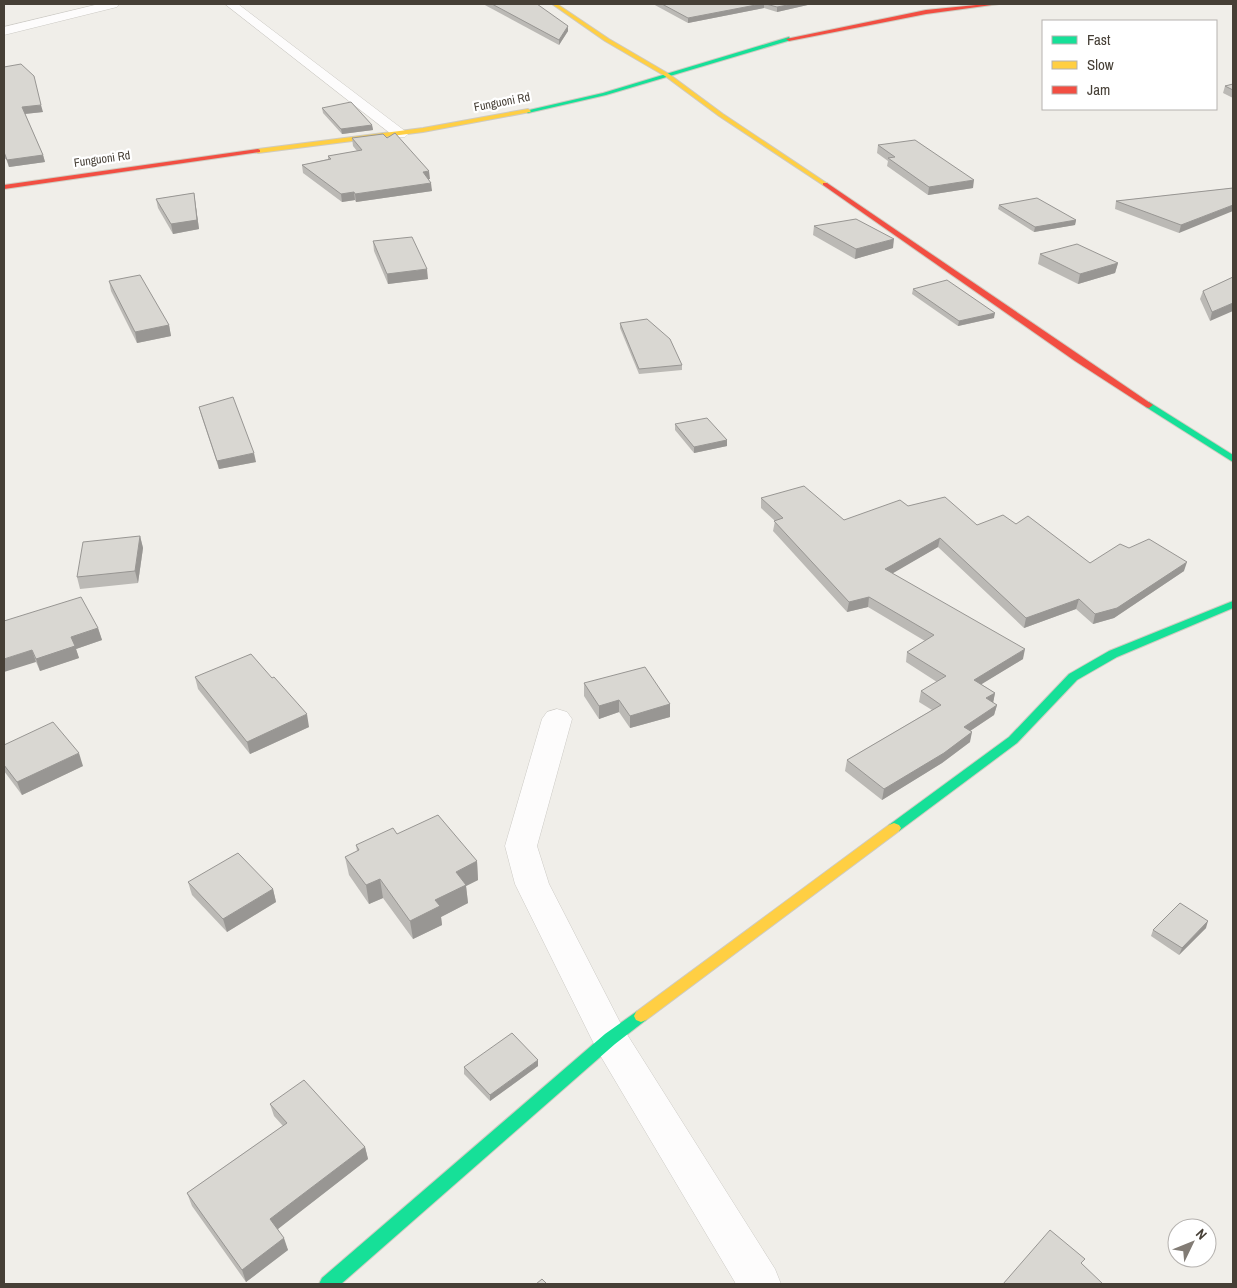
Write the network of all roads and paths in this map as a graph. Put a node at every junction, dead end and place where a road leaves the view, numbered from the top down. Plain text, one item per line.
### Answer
1 (113, 4) edge
2 (231, 4) edge
3 (554, 4) edge
4 (997, 4) edge
5 (4, 31) edge
6 (666, 76) junction
7 (400, 134) junction
8 (4, 187) edge
9 (1233, 459) edge
10 (1233, 604) edge
11 (557, 719) dead end
12 (610, 1039) junction
13 (328, 1284) edge
14 (760, 1284) edge

1 - 5 street
2 - 7 street
3 - 6 street
4 - 6 street, Funguoni Rd
6 - 7 street, Funguoni Rd
6 - 9 street
7 - 8 street, Funguoni Rd
10 - 12 street
11 - 12 street
12 - 13 street
12 - 14 street

